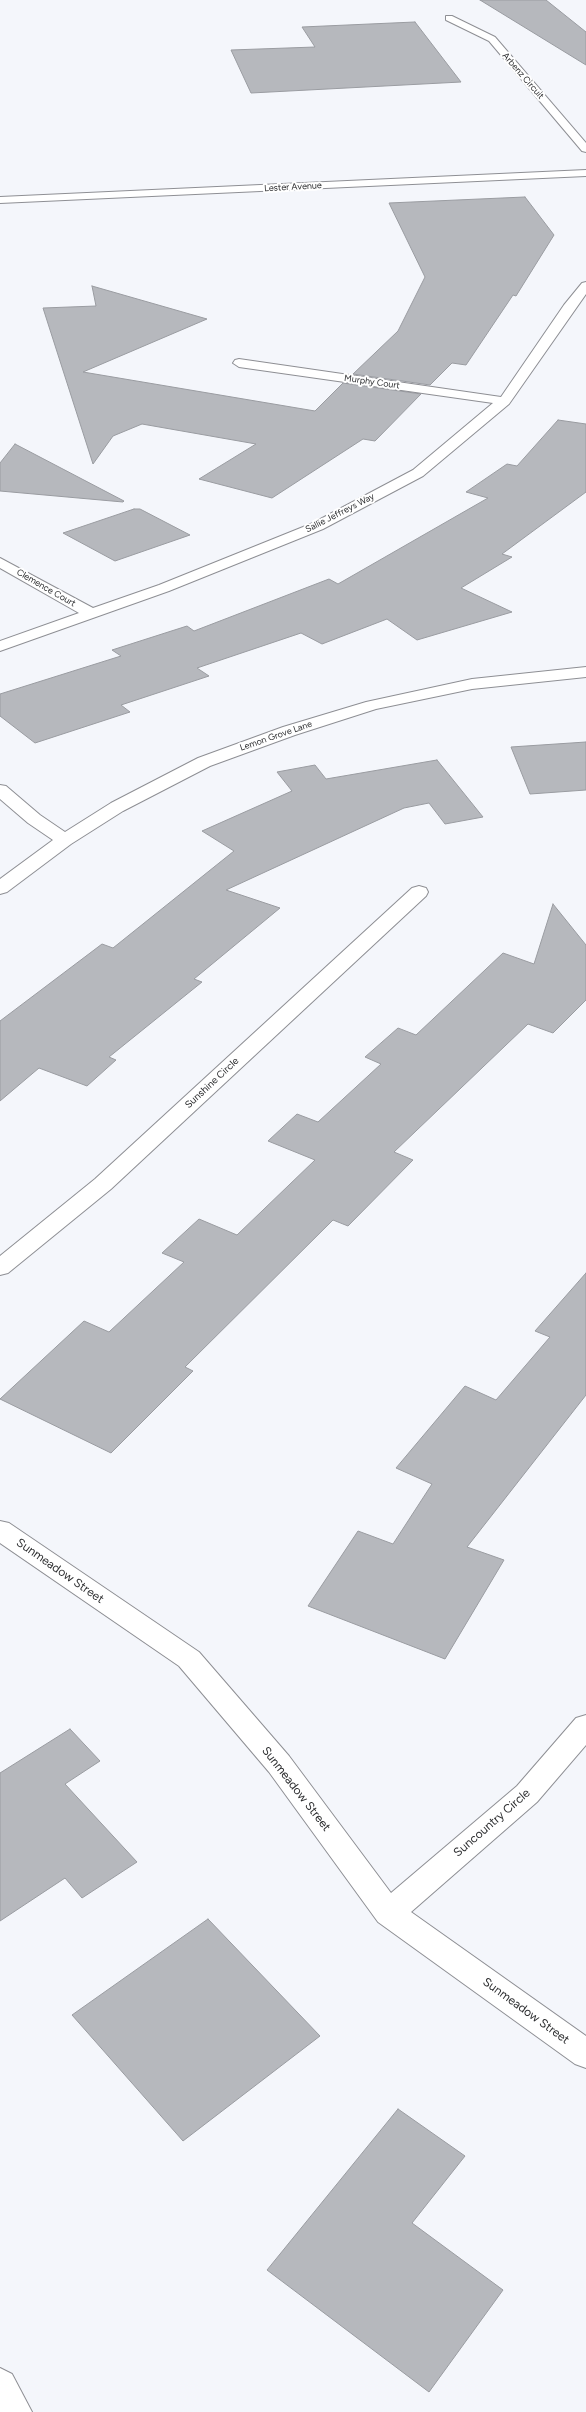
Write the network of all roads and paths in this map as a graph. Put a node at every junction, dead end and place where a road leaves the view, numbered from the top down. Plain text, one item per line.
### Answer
1 (449, 18) dead end
2 (586, 149) edge
3 (586, 173) edge
4 (0, 200) edge
5 (586, 286) edge
6 (239, 363) dead end
7 (504, 401) junction
8 (0, 562) edge
9 (93, 614) junction
10 (0, 646) edge
11 (586, 672) edge
12 (0, 790) edge
13 (65, 840) junction
14 (0, 888) edge
15 (419, 892) dead end
16 (0, 1268) edge
17 (0, 1530) edge
18 (586, 1726) edge
19 (389, 1913) junction
20 (586, 2054) edge
21 (0, 2386) edge
22 (14, 2412) edge

1 - 2 street, Arbenz Circuit
3 - 4 street, Lester Avenue
5 - 7 street, Sallie Jeffreys Way
6 - 7 street, Murphy Court
7 - 9 street, Sallie Jeffreys Way
8 - 9 street, Clemence Court
9 - 10 street, Sallie Jeffreys Way
11 - 13 street, Lemon Grove Lane
12 - 13 street
13 - 14 street, Lemon Grove Lane
15 - 16 street, Sunshine Circle
17 - 19 street, Sunmeadow Street
18 - 19 street, Suncountry Circle
19 - 20 street, Sunmeadow Street
21 - 22 street

